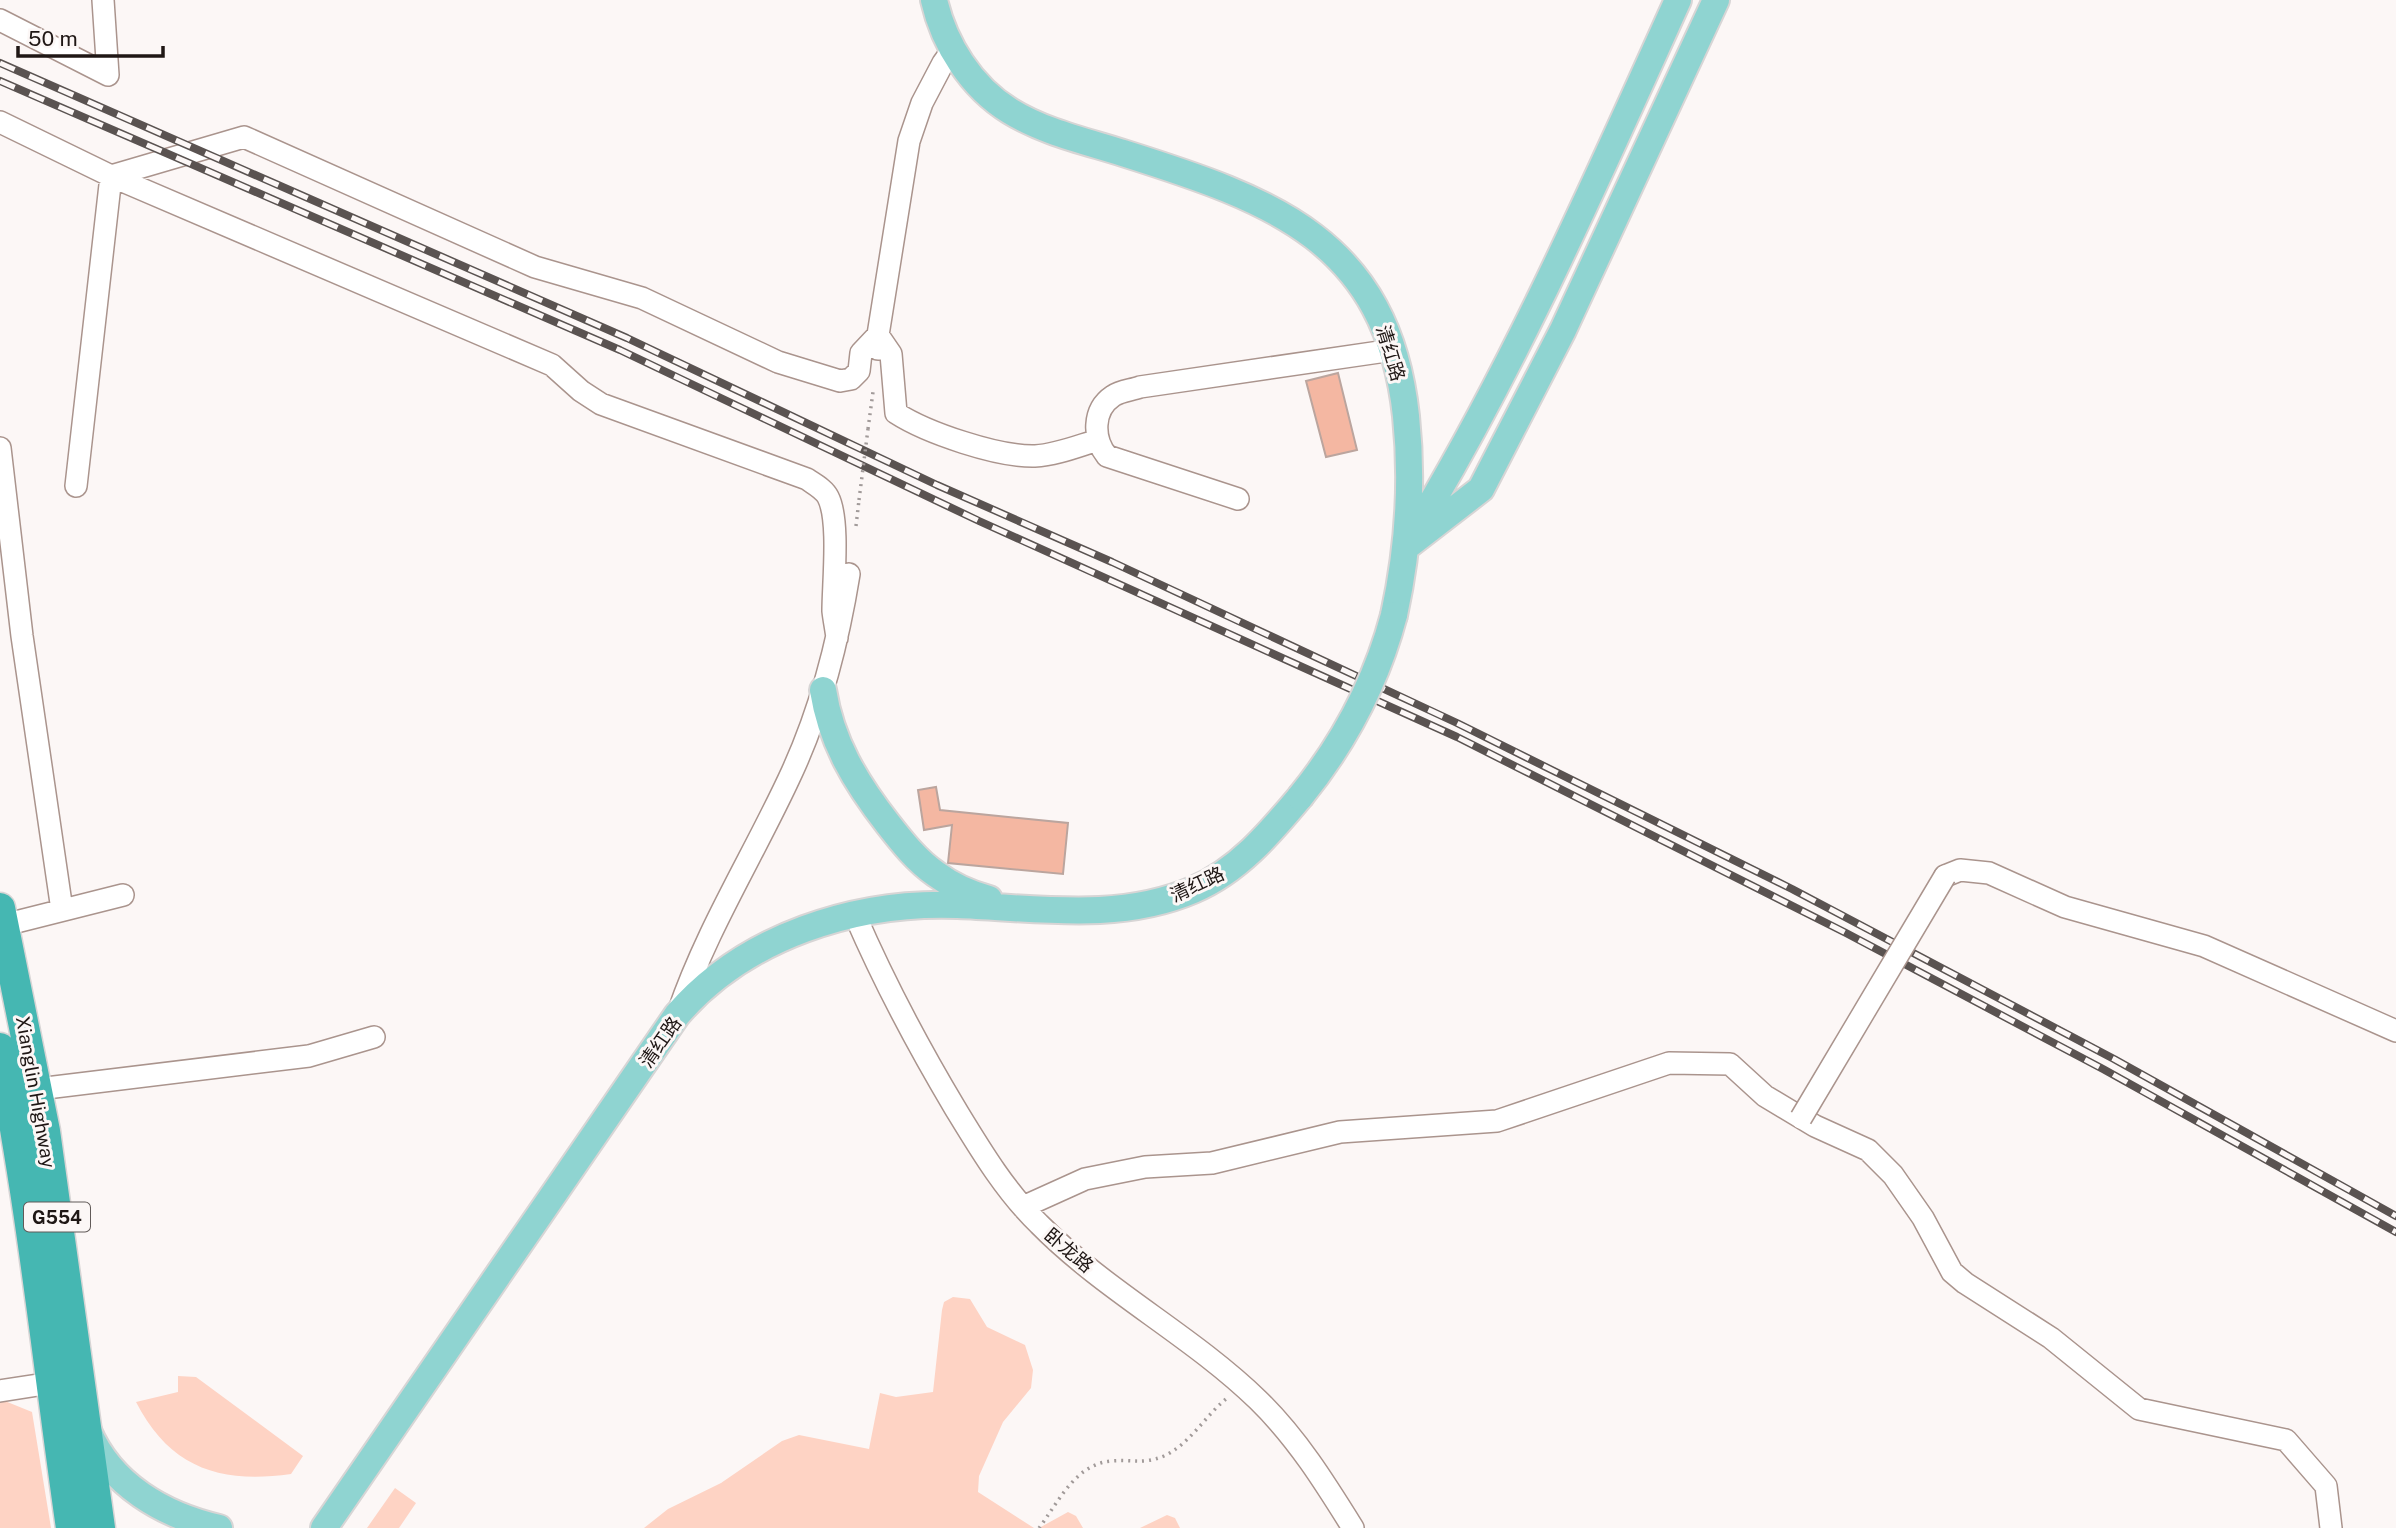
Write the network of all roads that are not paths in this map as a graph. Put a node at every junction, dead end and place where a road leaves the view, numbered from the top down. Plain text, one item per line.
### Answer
1 (103, 0) edge
2 (934, 0) edge
3 (1678, 0) edge
4 (1716, 0) edge
5 (0, 20) edge
6 (953, 49) junction
7 (0, 122) edge
8 (111, 176) junction
9 (878, 345) junction
10 (1393, 350) junction
11 (1098, 440) junction
12 (0, 448) edge
13 (76, 486) dead end
14 (1238, 499) dead end
15 (1406, 547) junction
16 (849, 574) dead end
17 (837, 638) junction
18 (823, 690) junction
19 (123, 895) dead end
20 (1032, 909) junction
21 (62, 910) junction
22 (855, 915) junction
23 (2, 916) edge
24 (677, 1015) junction
25 (2396, 1031) edge
26 (374, 1037) dead end
27 (0, 1048) edge
28 (38, 1090) junction
29 (1801, 1118) junction
30 (1023, 1207) junction
31 (51, 1383) junction
32 (0, 1391) edge
33 (86, 1425) junction
34 (71, 1528) edge
35 (100, 1528) edge
36 (219, 1528) edge
37 (324, 1528) edge
38 (1353, 1528) edge
39 (2331, 1528) edge

1 - 5 street
2 - 6 main road, 清红路
3 - 15 main road
4 - 15 main road
6 - 9 street
6 - 10 main road, 清红路
7 - 8 street
8 - 9 street
8 - 13 street
8 - 17 street
9 - 11 street
10 - 11 street
10 - 15 main road, 清红路
11 - 14 street
12 - 21 street
15 - 20 main road, 清红路, bridge
16 - 17 street
17 - 18 street
18 - 20 main road
18 - 24 street
19 - 21 street
20 - 22 main road, 清红路
21 - 23 street
22 - 24 main road, 清红路
22 - 30 street, 卧龙路
23 - 28 highway, Xianglin Highway / G554
24 - 37 main road, 清红路
25 - 29 street, bridge
26 - 28 street
27 - 31 highway, Xianglin Highway / G554
28 - 33 highway, Xianglin Highway / G554
29 - 30 street
29 - 39 street
30 - 38 street, 卧龙路
31 - 32 street
31 - 34 highway, Xianglin Highway / G554
33 - 35 highway, Xianglin Highway / G554
33 - 36 main road

